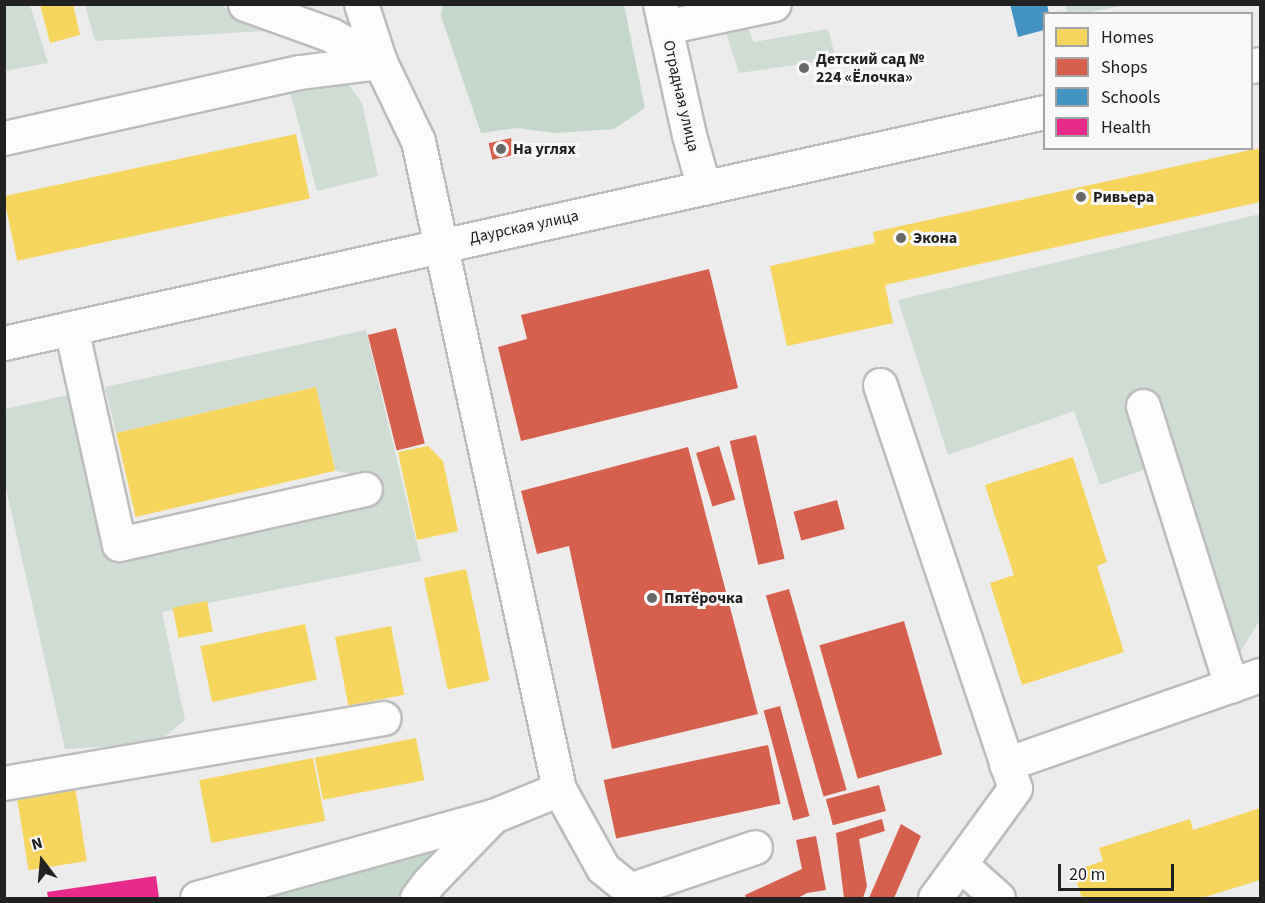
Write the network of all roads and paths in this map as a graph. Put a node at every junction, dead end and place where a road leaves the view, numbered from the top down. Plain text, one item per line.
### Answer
1 (245, 4) edge
2 (361, 4) edge
3 (774, 4) edge
4 (663, 16) edge
5 (380, 62) junction
6 (1043, 112) edge
7 (4, 138) edge
8 (704, 188) junction
9 (441, 245) junction
10 (71, 328) junction
11 (4, 343) edge
12 (880, 385) dead end
13 (1143, 406) dead end
14 (365, 489) dead end
15 (1246, 680) edge
16 (383, 718) dead end
17 (1010, 776) junction
18 (4, 783) edge
19 (559, 789) junction
20 (493, 816) junction
21 (755, 847) dead end
22 (960, 864) junction
23 (635, 894) edge
24 (197, 898) edge
25 (417, 898) edge
26 (935, 898) edge
27 (998, 898) edge

1 - 5 street
2 - 5 street
3 - 4 street
4 - 8 street, Отрадная улица
5 - 7 street
5 - 9 street
6 - 8 street, Даурская улица
8 - 9 street, Даурская улица
9 - 10 street, Даурская улица
9 - 19 street
10 - 11 street, Даурская улица
10 - 14 street
12 - 17 street
13 - 15 street
15 - 17 street
16 - 18 street
17 - 22 street
19 - 20 street
19 - 23 street
20 - 24 street
20 - 25 street
21 - 23 street
22 - 26 street
22 - 27 street

